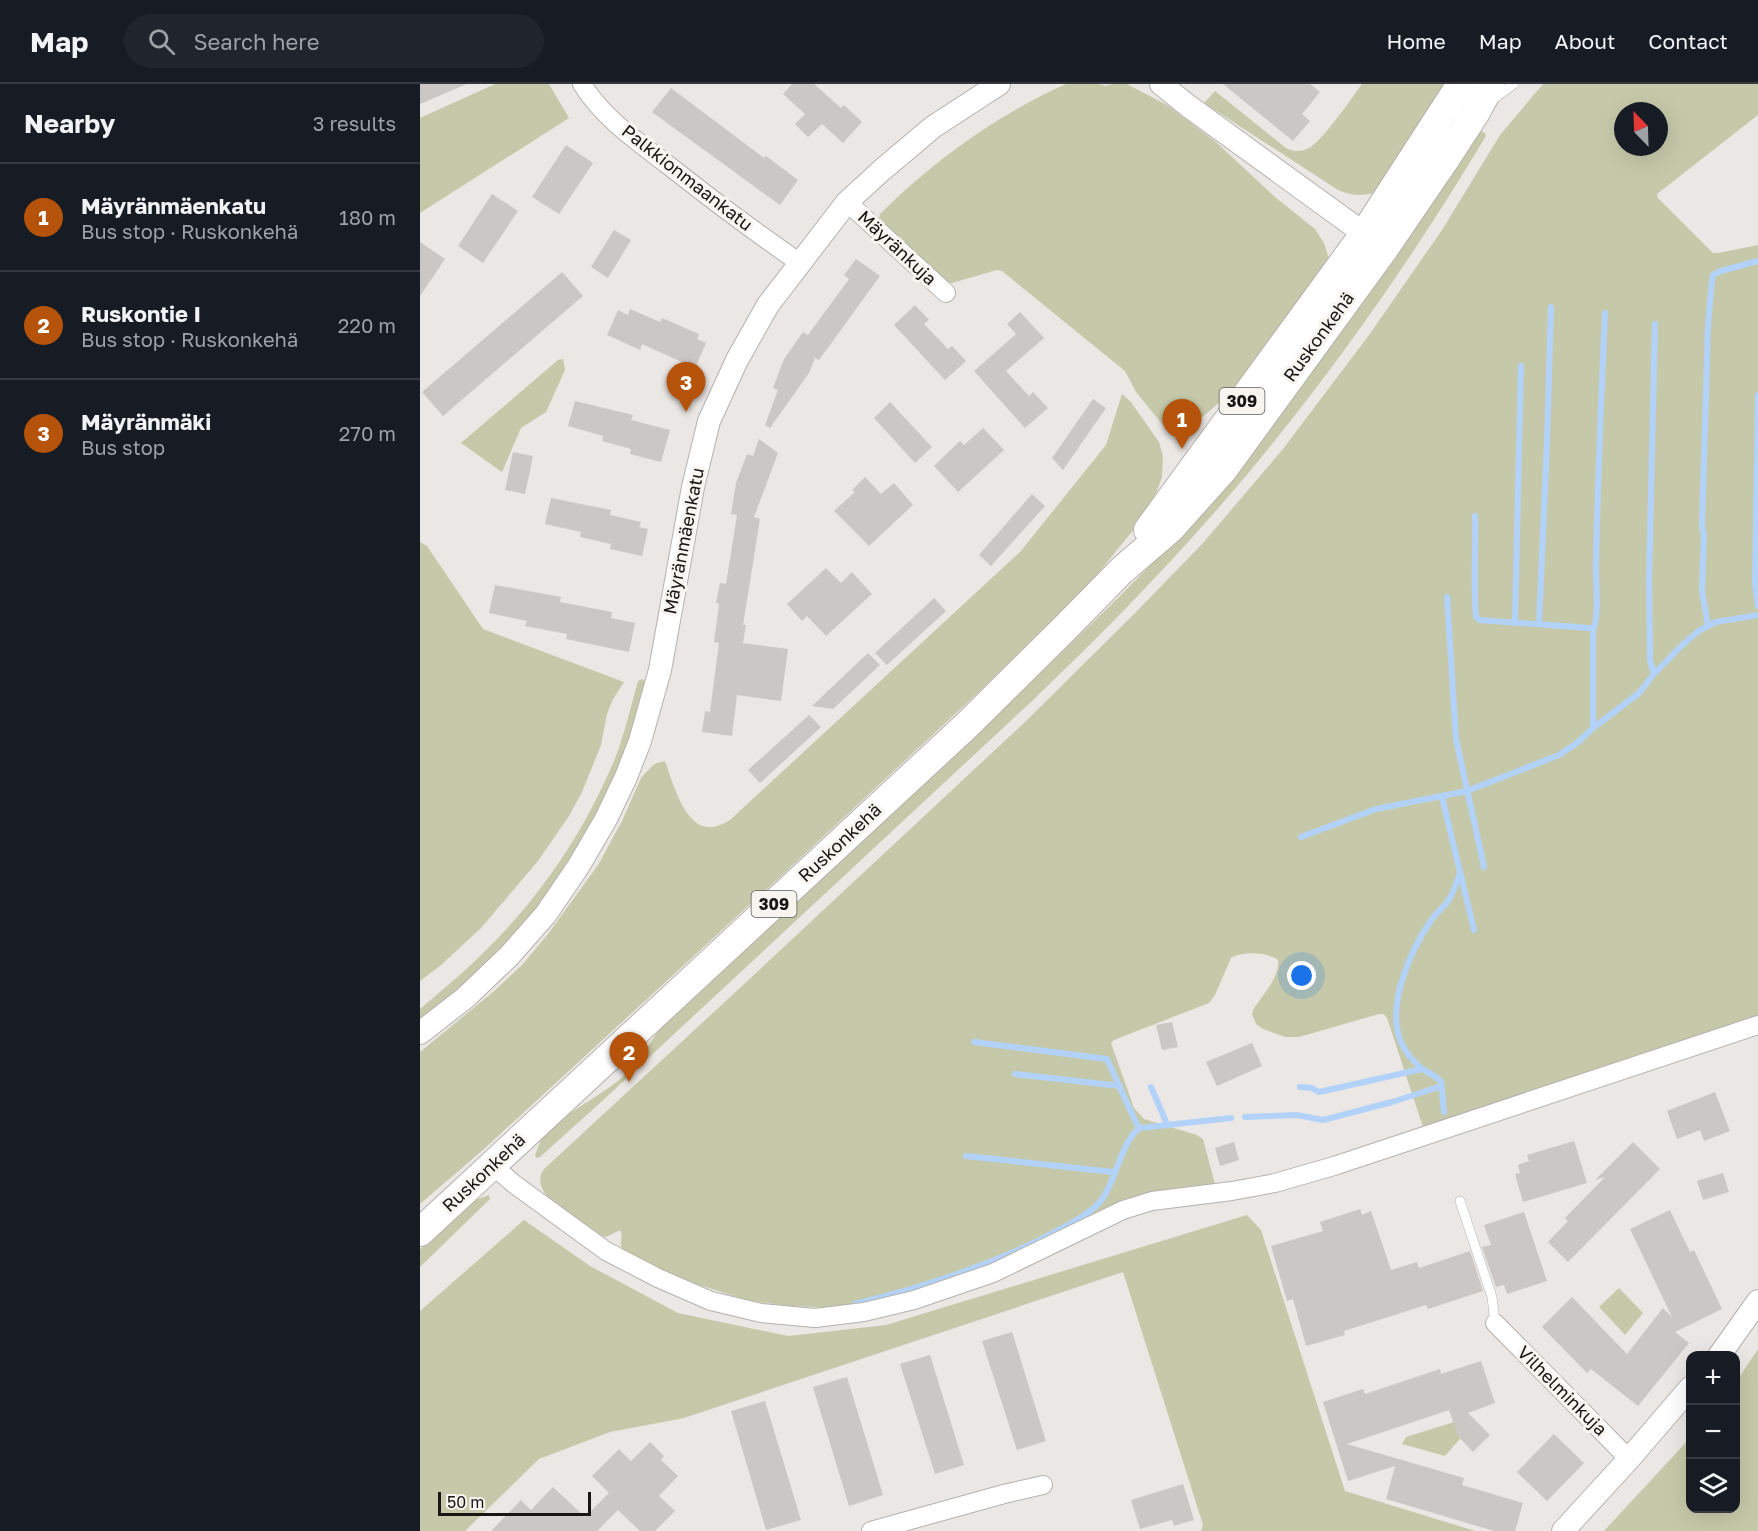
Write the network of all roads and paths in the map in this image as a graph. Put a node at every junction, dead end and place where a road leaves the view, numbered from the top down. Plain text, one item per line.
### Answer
1 (582, 84) edge
2 (999, 84) edge
3 (1161, 84) edge
4 (1461, 84) edge
5 (1491, 84) edge
6 (1514, 84) edge
7 (1476, 112) junction
8 (847, 202) junction
9 (1374, 241) junction
10 (800, 263) junction
11 (946, 293) dead end
12 (1758, 1025) edge
13 (420, 1033) edge
14 (492, 1165) junction
15 (1460, 1201) dead end
16 (420, 1232) edge
17 (1758, 1301) edge
18 (1494, 1323) joint
19 (1723, 1351) edge
20 (1686, 1394) edge
21 (1629, 1459) junction
22 (1043, 1485) dead end
23 (871, 1531) edge
24 (1563, 1531) edge

1 - 10 street, Palkkionmaankatu
2 - 8 street, Mäyränmäenkatu
3 - 9 street
4 - 9 main road, Ruskonkehä / 309
5 - 7 main road, Ruskonkehä / 309
6 - 7 lane
7 - 9 main road, Ruskonkehä / 309
8 - 10 street, Mäyränmäenkatu
8 - 11 street, Mäyränkuja
9 - 14 main road, Ruskonkehä / 309
10 - 13 street, Mäyränmäenkatu
12 - 14 street
14 - 16 main road, Ruskonkehä / 309
15 - 18 lane
17 - 19 street
18 - 21 street, Vilhelminkuja
20 - 21 street
21 - 24 street
22 - 23 street

